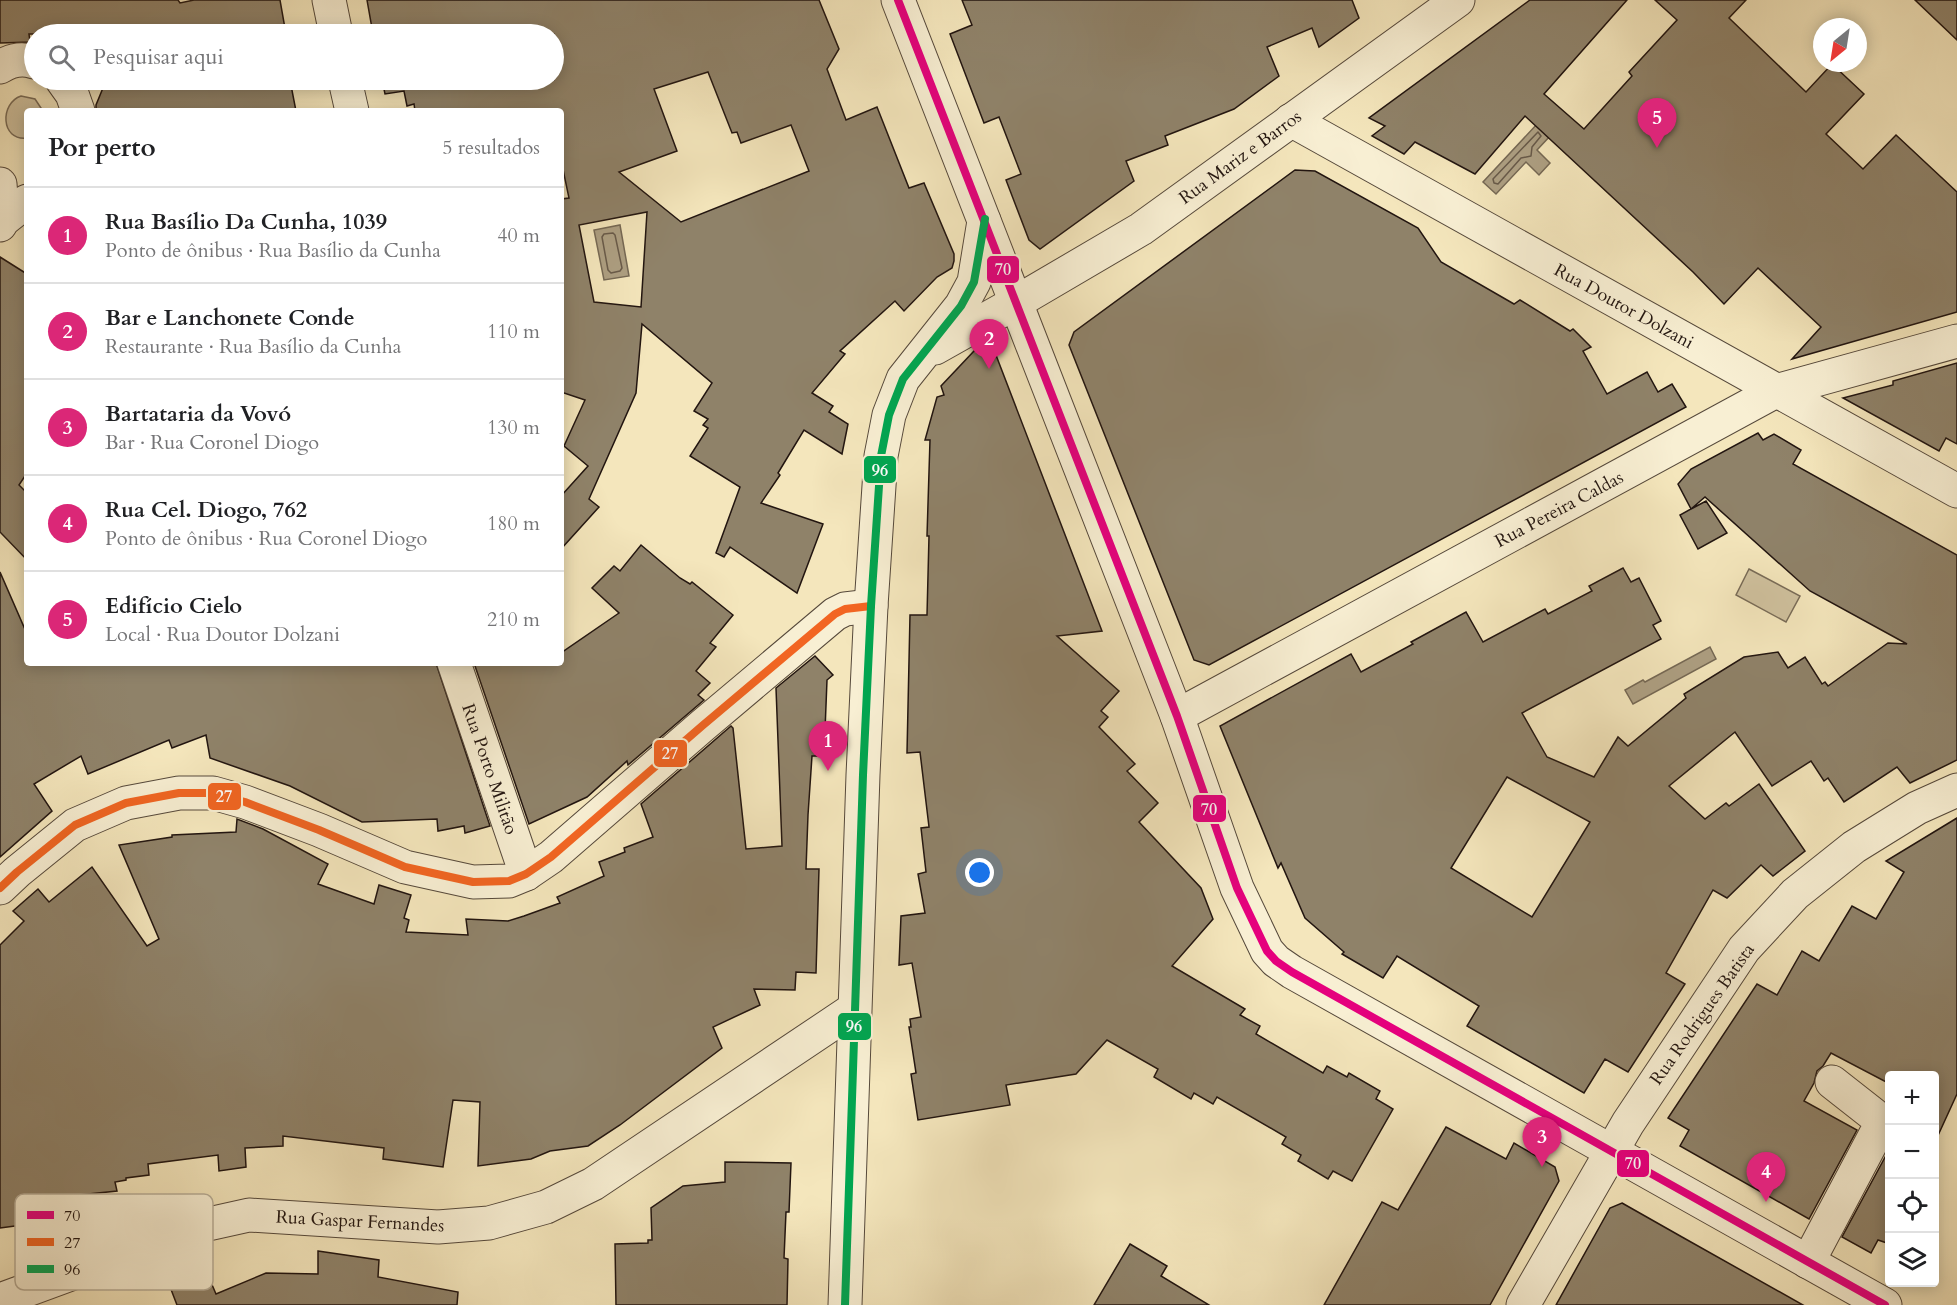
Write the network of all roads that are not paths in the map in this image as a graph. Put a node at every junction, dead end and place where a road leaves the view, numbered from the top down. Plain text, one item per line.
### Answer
1 (329, 0) edge
2 (898, 0) edge
3 (1458, 0) edge
4 (334, 24) edge
5 (24, 61) edge
6 (0, 67) edge
7 (69, 90) edge
8 (347, 90) edge
9 (77, 108) edge
10 (351, 108) edge
11 (1291, 120) junction
12 (0, 184) edge
13 (10, 216) edge
14 (985, 219) junction
15 (1015, 303) junction
16 (1957, 341) edge
17 (918, 358) junction
18 (1776, 391) junction
19 (1957, 492) edge
20 (871, 606) junction
21 (455, 666) edge
22 (1177, 716) junction
23 (1957, 790) edge
24 (526, 874) junction
25 (0, 888) edge
26 (854, 1009) junction
27 (1832, 1082) dead end
28 (1610, 1152) junction
29 (213, 1223) edge
30 (1809, 1262) junction
31 (27, 1290) edge
32 (0, 1300) edge
33 (845, 1305) edge
34 (1523, 1305) edge
35 (1885, 1305) edge

1 - 4 street
2 - 14 street
3 - 11 street, Rua Mariz e Barros
5 - 6 street
7 - 9 street
8 - 10 street
11 - 15 street, Rua Mariz e Barros
11 - 18 street, Rua Doutor Dolzani
12 - 13 street
14 - 15 street
14 - 17 street
15 - 17 street, Rua Mariz e Barros
15 - 22 street
16 - 18 street, Rua Pereira Caldas
17 - 20 street
18 - 19 street, Rua Doutor Dolzani
18 - 22 street, Rua Pereira Caldas
20 - 24 street
20 - 26 street
21 - 24 street, Rua Porto Militão
22 - 28 street
23 - 28 street, Rua Rodrigues Batista
24 - 25 street
26 - 29 street, Rua Gaspar Fernandes
26 - 33 street
27 - 30 street
28 - 30 street
28 - 34 street, Rua Rodrigues Batista
30 - 35 street
31 - 32 street, Rua Gaspar Fernandes

